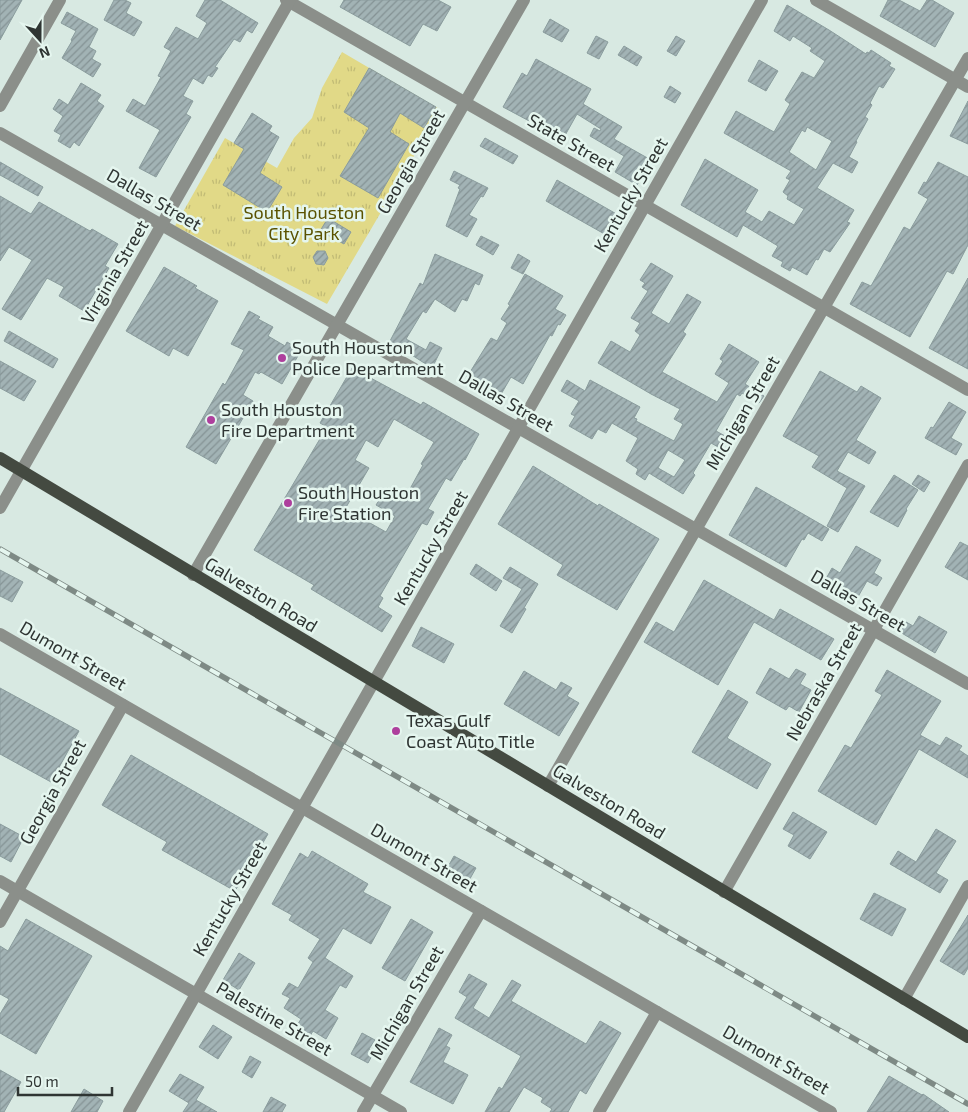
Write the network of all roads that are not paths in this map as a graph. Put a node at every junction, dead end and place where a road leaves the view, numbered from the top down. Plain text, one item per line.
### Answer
1 (60, 0) edge
2 (524, 0) edge
3 (762, 0) edge
4 (816, 0) edge
5 (288, 1) edge
6 (968, 58) edge
7 (956, 80) junction
8 (968, 87) edge
9 (465, 103) junction
10 (0, 106) edge
11 (0, 133) edge
12 (645, 206) junction
13 (162, 225) junction
14 (824, 308) junction
15 (337, 325) junction
16 (968, 390) edge
17 (518, 428) junction
18 (0, 458) edge
19 (968, 464) edge
20 (22, 470) junction
21 (0, 508) edge
22 (696, 529) junction
23 (193, 575) junction
24 (873, 630) junction
25 (0, 634) edge
26 (374, 683) junction
27 (968, 684) edge
28 (123, 705) junction
29 (548, 786) junction
30 (302, 808) junction
31 (0, 881) edge
32 (968, 886) edge
33 (18, 891) junction
34 (724, 892) junction
35 (481, 911) junction
36 (0, 922) edge
37 (196, 994) junction
38 (904, 999) junction
39 (657, 1012) junction
40 (968, 1037) edge
41 (373, 1096) junction
42 (129, 1112) edge
43 (363, 1112) edge
44 (401, 1112) edge
45 (599, 1112) edge
46 (831, 1112) edge

1 - 10 street
2 - 9 street, Georgia Street
3 - 12 street, Kentucky Street
4 - 7 street
5 - 9 street, State Street
5 - 13 street, Virginia Street
6 - 7 street, Michigan Street
7 - 8 street
7 - 14 street, Michigan Street
9 - 12 street, State Street
9 - 15 street, Georgia Street
11 - 13 street, Dallas Street
12 - 14 street, State Street
12 - 17 street, Kentucky Street
13 - 15 street, Dallas Street
13 - 20 street, Virginia Street
14 - 16 street, State Street
14 - 22 street, Michigan Street
15 - 17 street, Dallas Street
15 - 23 street, Georgia Street
17 - 22 street, Dallas Street
17 - 26 street, Kentucky Street
18 - 20 main road, Galveston Road
19 - 24 street, Nebraska Street
20 - 21 street, Virginia Street
20 - 23 main road, Galveston Road
22 - 24 street, Dallas Street
22 - 29 street, Michigan Street
23 - 26 main road, Galveston Road
24 - 27 street, Dallas Street
24 - 34 street, Nebraska Street
25 - 28 street, Dumont Street
26 - 29 main road, Galveston Road
26 - 30 street, Kentucky Street
28 - 30 street, Dumont Street
28 - 33 street, Georgia Street
29 - 34 main road, Galveston Road
30 - 35 street, Dumont Street
30 - 37 street, Kentucky Street
31 - 33 street, Palestine Street
32 - 38 street
33 - 36 street, Georgia Street
33 - 37 street, Palestine Street
34 - 38 main road, Galveston Road
35 - 39 street, Dumont Street
35 - 41 street, Michigan Street
37 - 41 street, Palestine Street
37 - 42 street, Kentucky Street
38 - 40 main road, Galveston Road
39 - 45 street
39 - 46 street, Dumont Street
41 - 43 street, Michigan Street
41 - 44 street, Palestine Street

